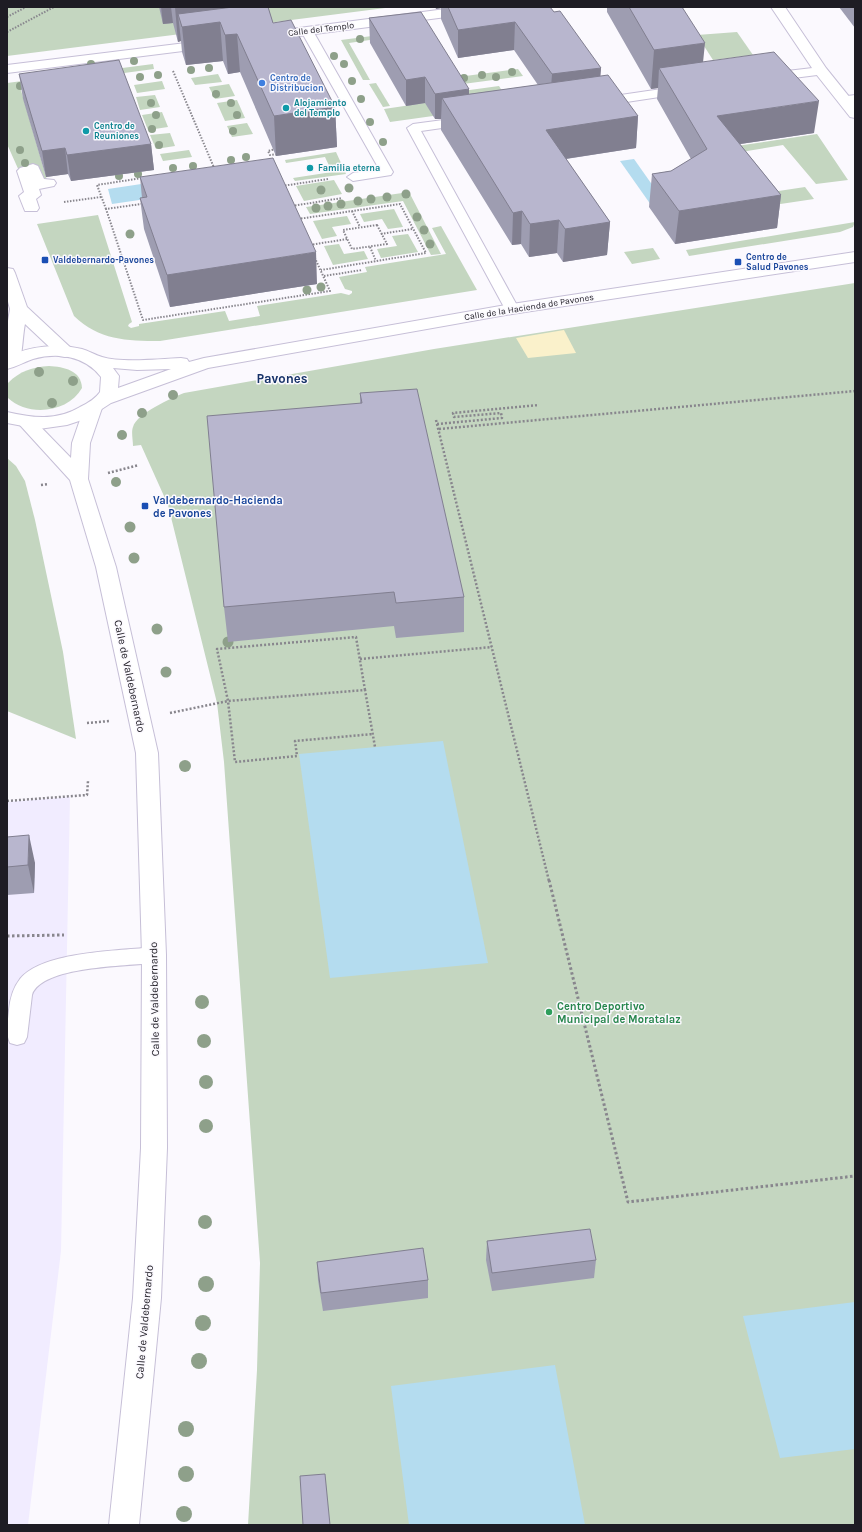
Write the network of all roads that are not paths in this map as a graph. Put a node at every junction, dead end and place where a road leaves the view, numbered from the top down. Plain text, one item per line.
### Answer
1 (493, 7) edge
2 (778, 7) edge
3 (307, 31) junction
4 (257, 38) edge
5 (226, 42) edge
6 (7, 70) edge
7 (821, 70) junction
8 (755, 80) edge
9 (693, 88) edge
10 (849, 99) edge
11 (584, 104) edge
12 (855, 114) edge
13 (475, 119) edge
14 (354, 177) dead end
15 (48, 183) dead end
16 (28, 208) dead end
17 (853, 256) edge
18 (7, 273) edge
19 (19, 309) junction
20 (512, 309) junction
21 (65, 352) junction
22 (10, 362) edge
23 (99, 362) junction
24 (204, 363) junction
25 (98, 403) junction
26 (13, 419) edge
27 (79, 479) junction
28 (154, 955) junction
29 (17, 1037) dead end
30 (124, 1525) edge

1 - 3 street, Calle del Templo
2 - 7 street
3 - 4 street, Calle del Templo
3 - 14 lane
5 - 6 street
7 - 8 lane
7 - 10 street
9 - 11 lane
10 - 12 street
13 - 20 lane
15 - 16 street
17 - 20 street, Calle de la Hacienda de Pavones
18 - 19 street
19 - 21 street
19 - 22 street
20 - 24 street, Calle de la Hacienda de Pavones
21 - 22 street
21 - 23 street
23 - 24 street, Calle de la Hacienda de Pavones
23 - 25 street, Calle de Valdebernardo
24 - 25 street, Calle de la Hacienda de Pavones
25 - 26 street, Calle de la Hacienda de Pavones
25 - 27 street, Calle de Valdebernardo
26 - 27 street, Calle de Valdebernardo
27 - 28 street, Calle de Valdebernardo
28 - 29 lane
28 - 30 street, Calle de Valdebernardo

